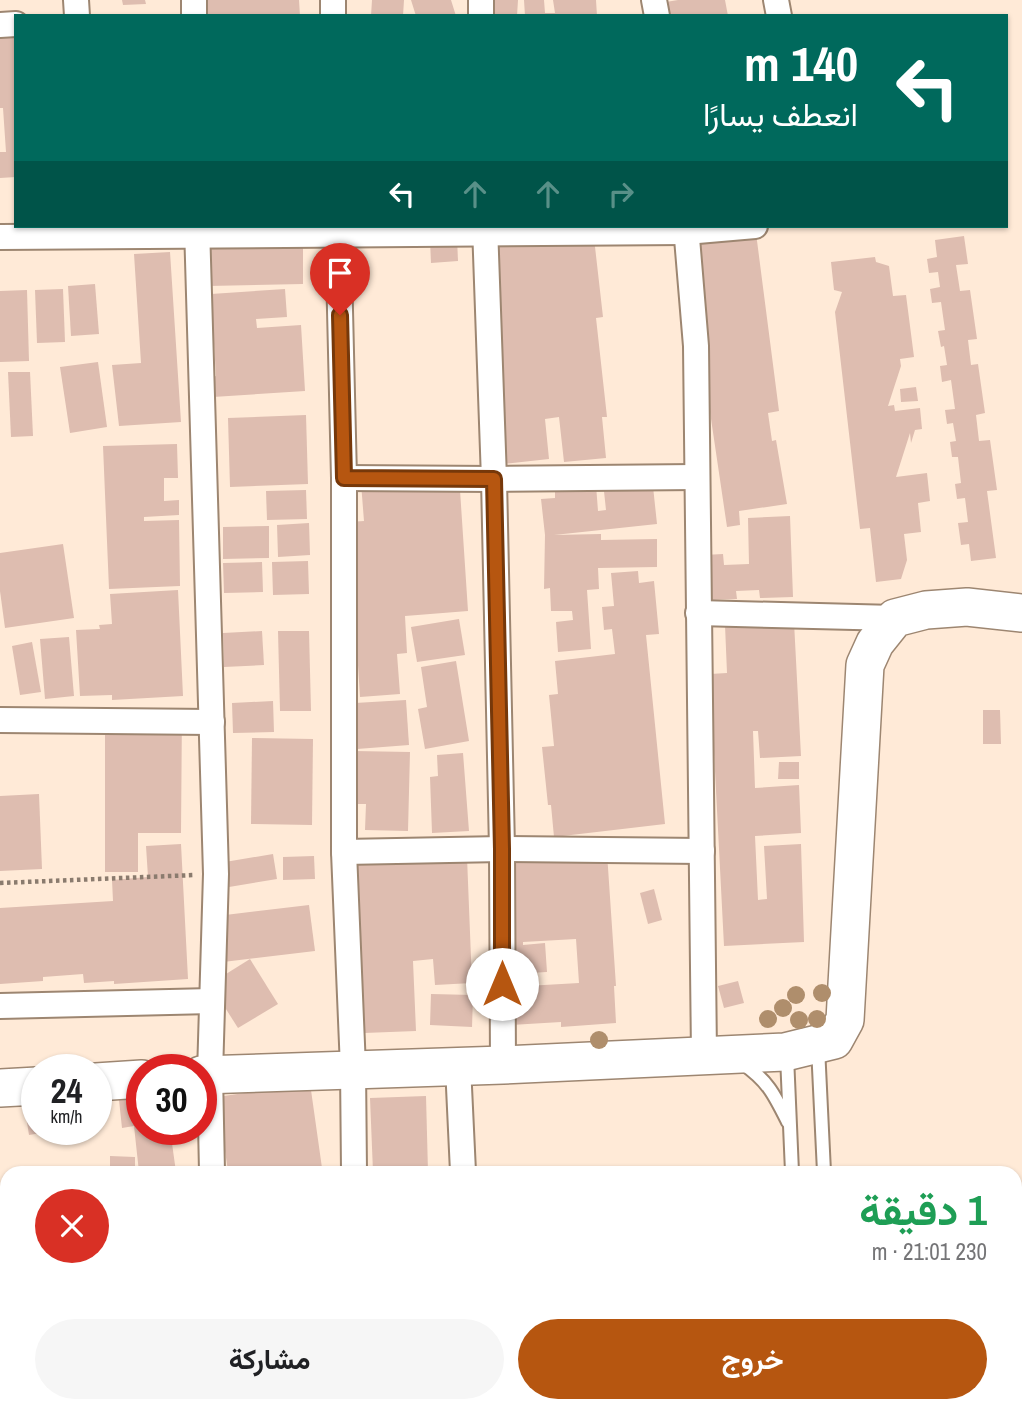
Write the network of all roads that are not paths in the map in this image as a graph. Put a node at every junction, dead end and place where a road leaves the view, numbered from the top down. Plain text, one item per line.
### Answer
1 (709, 228) edge
2 (686, 229) edge
3 (338, 230) edge
4 (485, 230) edge
5 (197, 231) edge
6 (0, 237) edge
7 (696, 477) junction
8 (344, 478) junction
9 (494, 479) junction
10 (698, 613) junction
11 (1022, 613) edge
12 (895, 618) junction
13 (0, 720) edge
14 (212, 722) junction
15 (502, 849) junction
16 (702, 851) junction
17 (344, 852) junction
18 (212, 1001) junction
19 (0, 1006) edge
20 (802, 1048) junction
21 (208, 1054) edge
22 (717, 1055) junction
23 (503, 1065) junction
24 (458, 1066) junction
25 (353, 1068) junction
26 (217, 1074) edge
27 (21, 1087) edge
28 (0, 1088) edge
29 (790, 1125) junction
30 (210, 1145) edge
31 (212, 1166) edge
32 (354, 1166) edge
33 (463, 1166) edge
34 (792, 1166) edge
35 (823, 1166) edge

1 - 2 street
2 - 4 street
2 - 7 street
3 - 4 street
3 - 5 street
3 - 8 street
4 - 9 street
5 - 6 street
5 - 14 street
7 - 9 street
7 - 10 street
8 - 9 street
8 - 17 street
9 - 15 street
10 - 12 street
10 - 16 street
11 - 12 main road
12 - 20 main road
13 - 14 street
14 - 18 street
15 - 16 street
15 - 17 street
15 - 23 street
16 - 22 street
17 - 25 street
18 - 19 street
18 - 21 street
20 - 22 main road
20 - 29 lane
20 - 35 lane
22 - 23 main road
22 - 29 lane
23 - 24 main road
24 - 25 main road
24 - 33 street
25 - 26 main road
25 - 32 street
27 - 28 main road
29 - 34 lane
30 - 31 street

